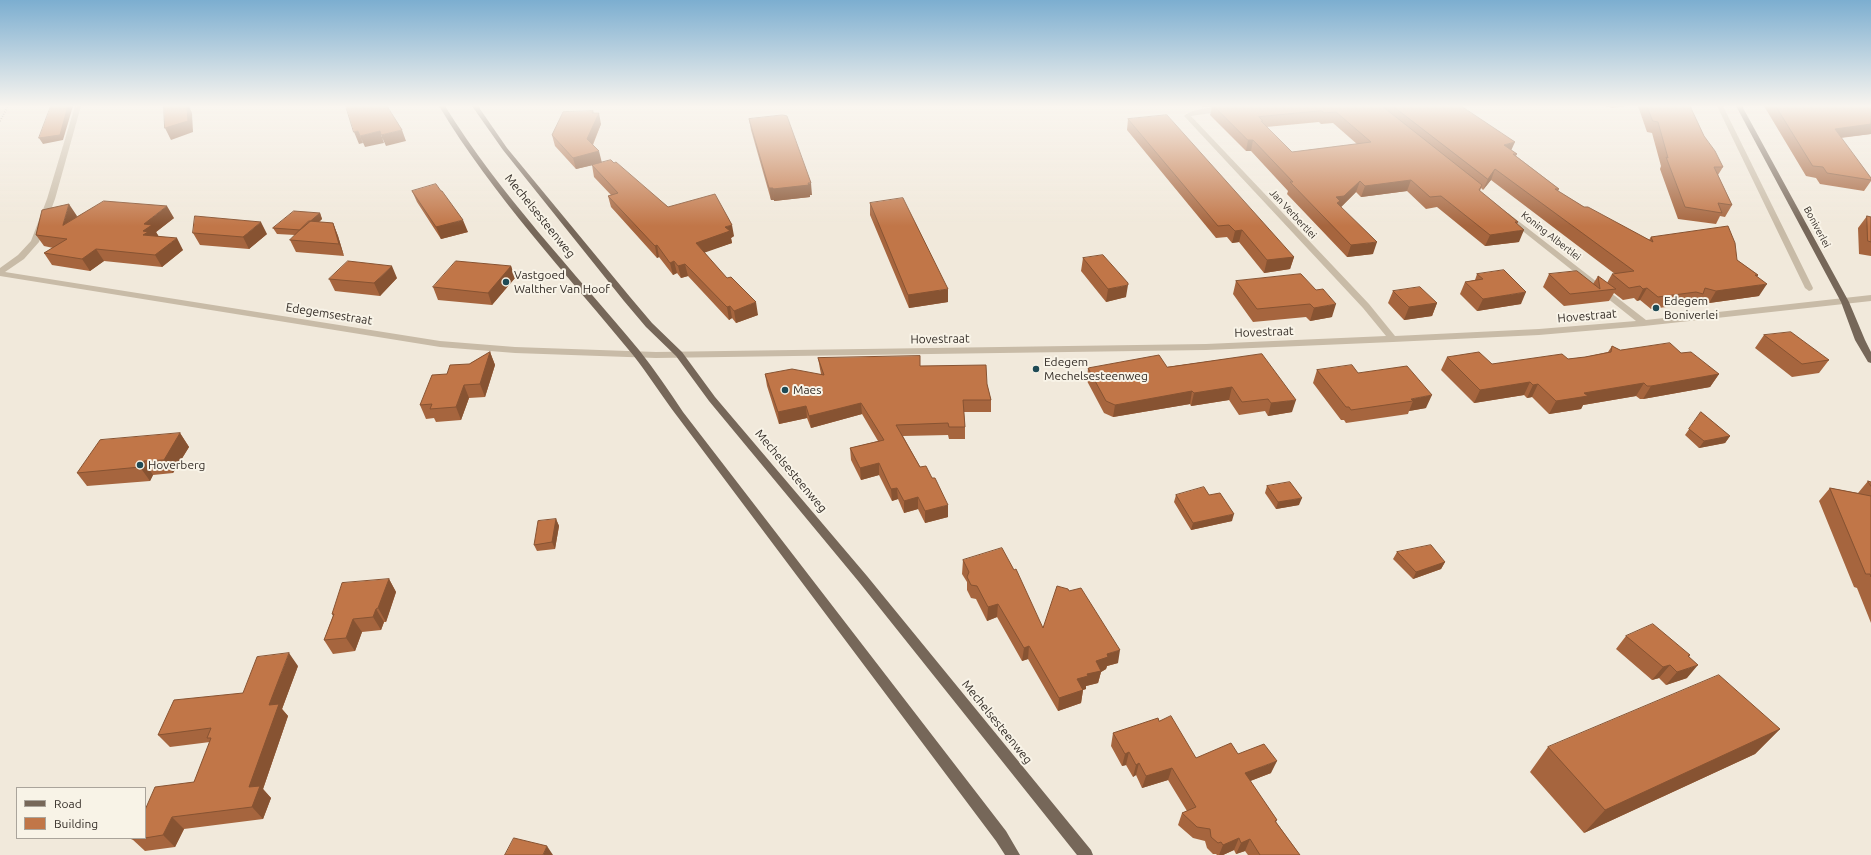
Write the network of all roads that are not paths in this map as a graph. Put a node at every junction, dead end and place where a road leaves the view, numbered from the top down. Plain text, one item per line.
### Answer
1 (66, 146) edge
2 (467, 146) edge
3 (503, 146) edge
4 (1215, 146) edge
5 (1740, 146) edge
6 (1761, 146) edge
7 (1500, 210) edge
8 (0, 273) edge
9 (1809, 288) dead end
10 (1871, 298) edge
11 (1845, 302) junction
12 (1644, 323) junction
13 (1393, 339) junction
14 (637, 354) junction
15 (679, 354) junction
16 (656, 355) joint
17 (1871, 360) edge
18 (1013, 855) edge
19 (1086, 855) edge

1 - 8 street
2 - 14 main road, Mechelsesteenweg
3 - 15 main road, Mechelsesteenweg
4 - 13 street, Jan Verbertlei
5 - 9 street
6 - 11 main road, Boniverlei
7 - 12 street, Koning Albertlei
8 - 14 street, Edegemsestraat
10 - 11 street, Hovestraat
11 - 12 street, Hovestraat
11 - 17 main road, Boniverlei
12 - 13 street, Hovestraat
13 - 15 street, Hovestraat
14 - 16 street, Edegemsestraat
14 - 18 main road, Mechelsesteenweg
15 - 16 street, Hovestraat
15 - 19 main road, Mechelsesteenweg

